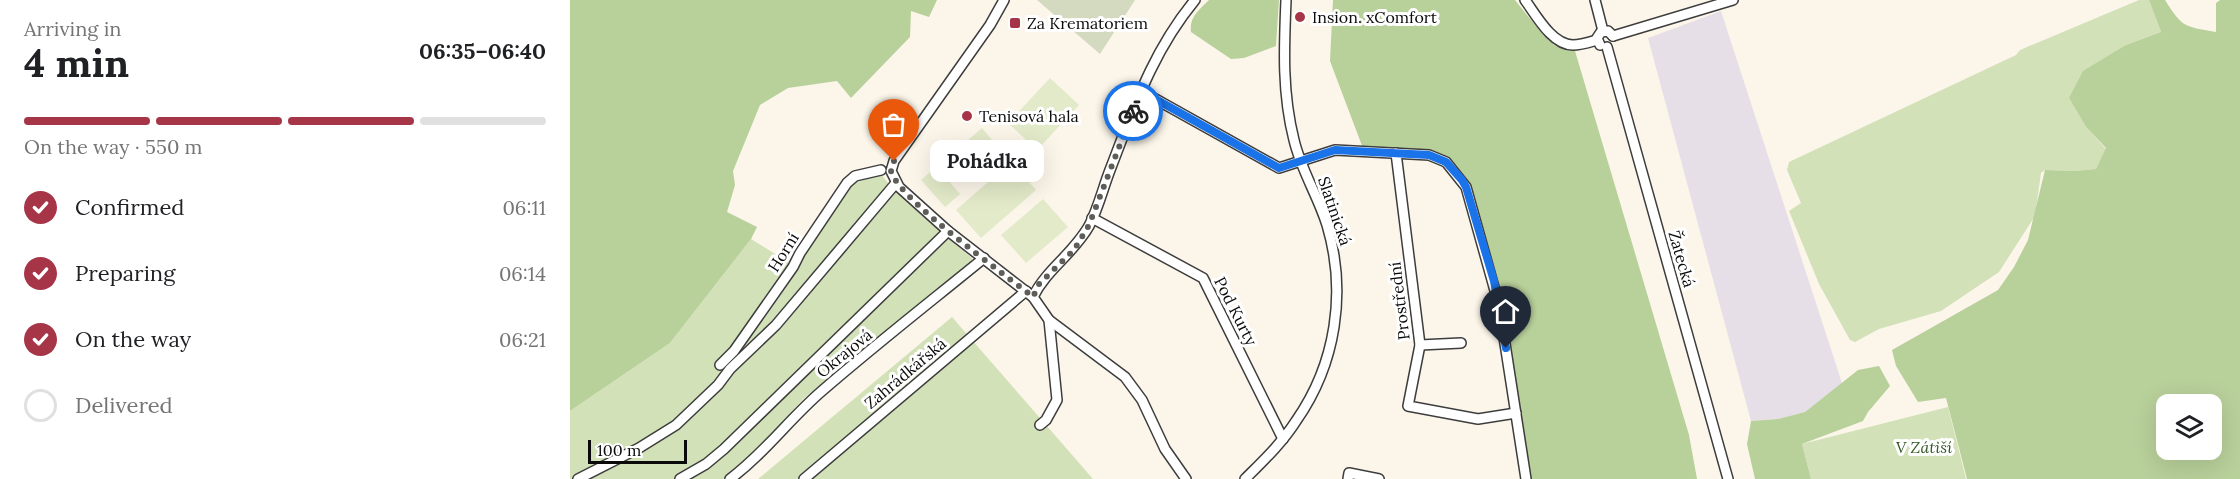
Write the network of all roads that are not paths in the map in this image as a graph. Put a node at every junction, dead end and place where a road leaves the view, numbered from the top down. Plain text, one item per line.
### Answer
1 (1004, 0) edge
2 (1195, 0) edge
3 (1286, 0) edge
4 (1525, 0) edge
5 (1595, 0) edge
6 (1733, 0) edge
7 (1603, 31) junction
8 (1613, 36) junction
9 (1597, 40) junction
10 (1607, 47) junction
11 (1141, 91) junction
12 (1396, 153) junction
13 (1300, 161) junction
14 (886, 170) junction
15 (896, 183) junction
16 (1092, 218) junction
17 (948, 231) junction
18 (984, 258) junction
19 (1029, 294) junction
20 (1049, 320) junction
21 (1461, 343) dead end
22 (1420, 345) junction
23 (720, 365) dead end
24 (1516, 413) junction
25 (1040, 425) dead end
26 (1283, 439) junction
27 (1352, 462) dead end
28 (1348, 476) edge
29 (1184, 478) edge
30 (578, 479) edge
31 (680, 479) edge
32 (730, 479) edge
33 (804, 479) edge
34 (1245, 479) edge
35 (1378, 479) edge
36 (1526, 479) edge
37 (1728, 479) edge

1 - 14 street
2 - 11 street, Zahrádkářská
3 - 13 street, Slatinická
4 - 9 street
5 - 7 street
6 - 8 street
7 - 8 street
7 - 9 street
8 - 10 street
9 - 10 street
10 - 37 street, Žatecká
11 - 13 street
11 - 16 street, Zahrádkářská
12 - 13 street
12 - 22 street, Prostřední
12 - 24 street
13 - 26 street, Slatinická
14 - 15 street
14 - 23 street, Horní
15 - 17 street
15 - 30 street
16 - 19 street, Zahrádkářská
16 - 26 street, Pod Kurty
17 - 18 street
17 - 31 street
18 - 19 street
18 - 32 street, Okrajová
19 - 20 street
19 - 33 street, Zahrádkářská
20 - 25 street
20 - 29 street
21 - 22 street
22 - 24 street, Prostřední
24 - 36 street
26 - 34 street, Slatinická
27 - 28 street
28 - 35 street

